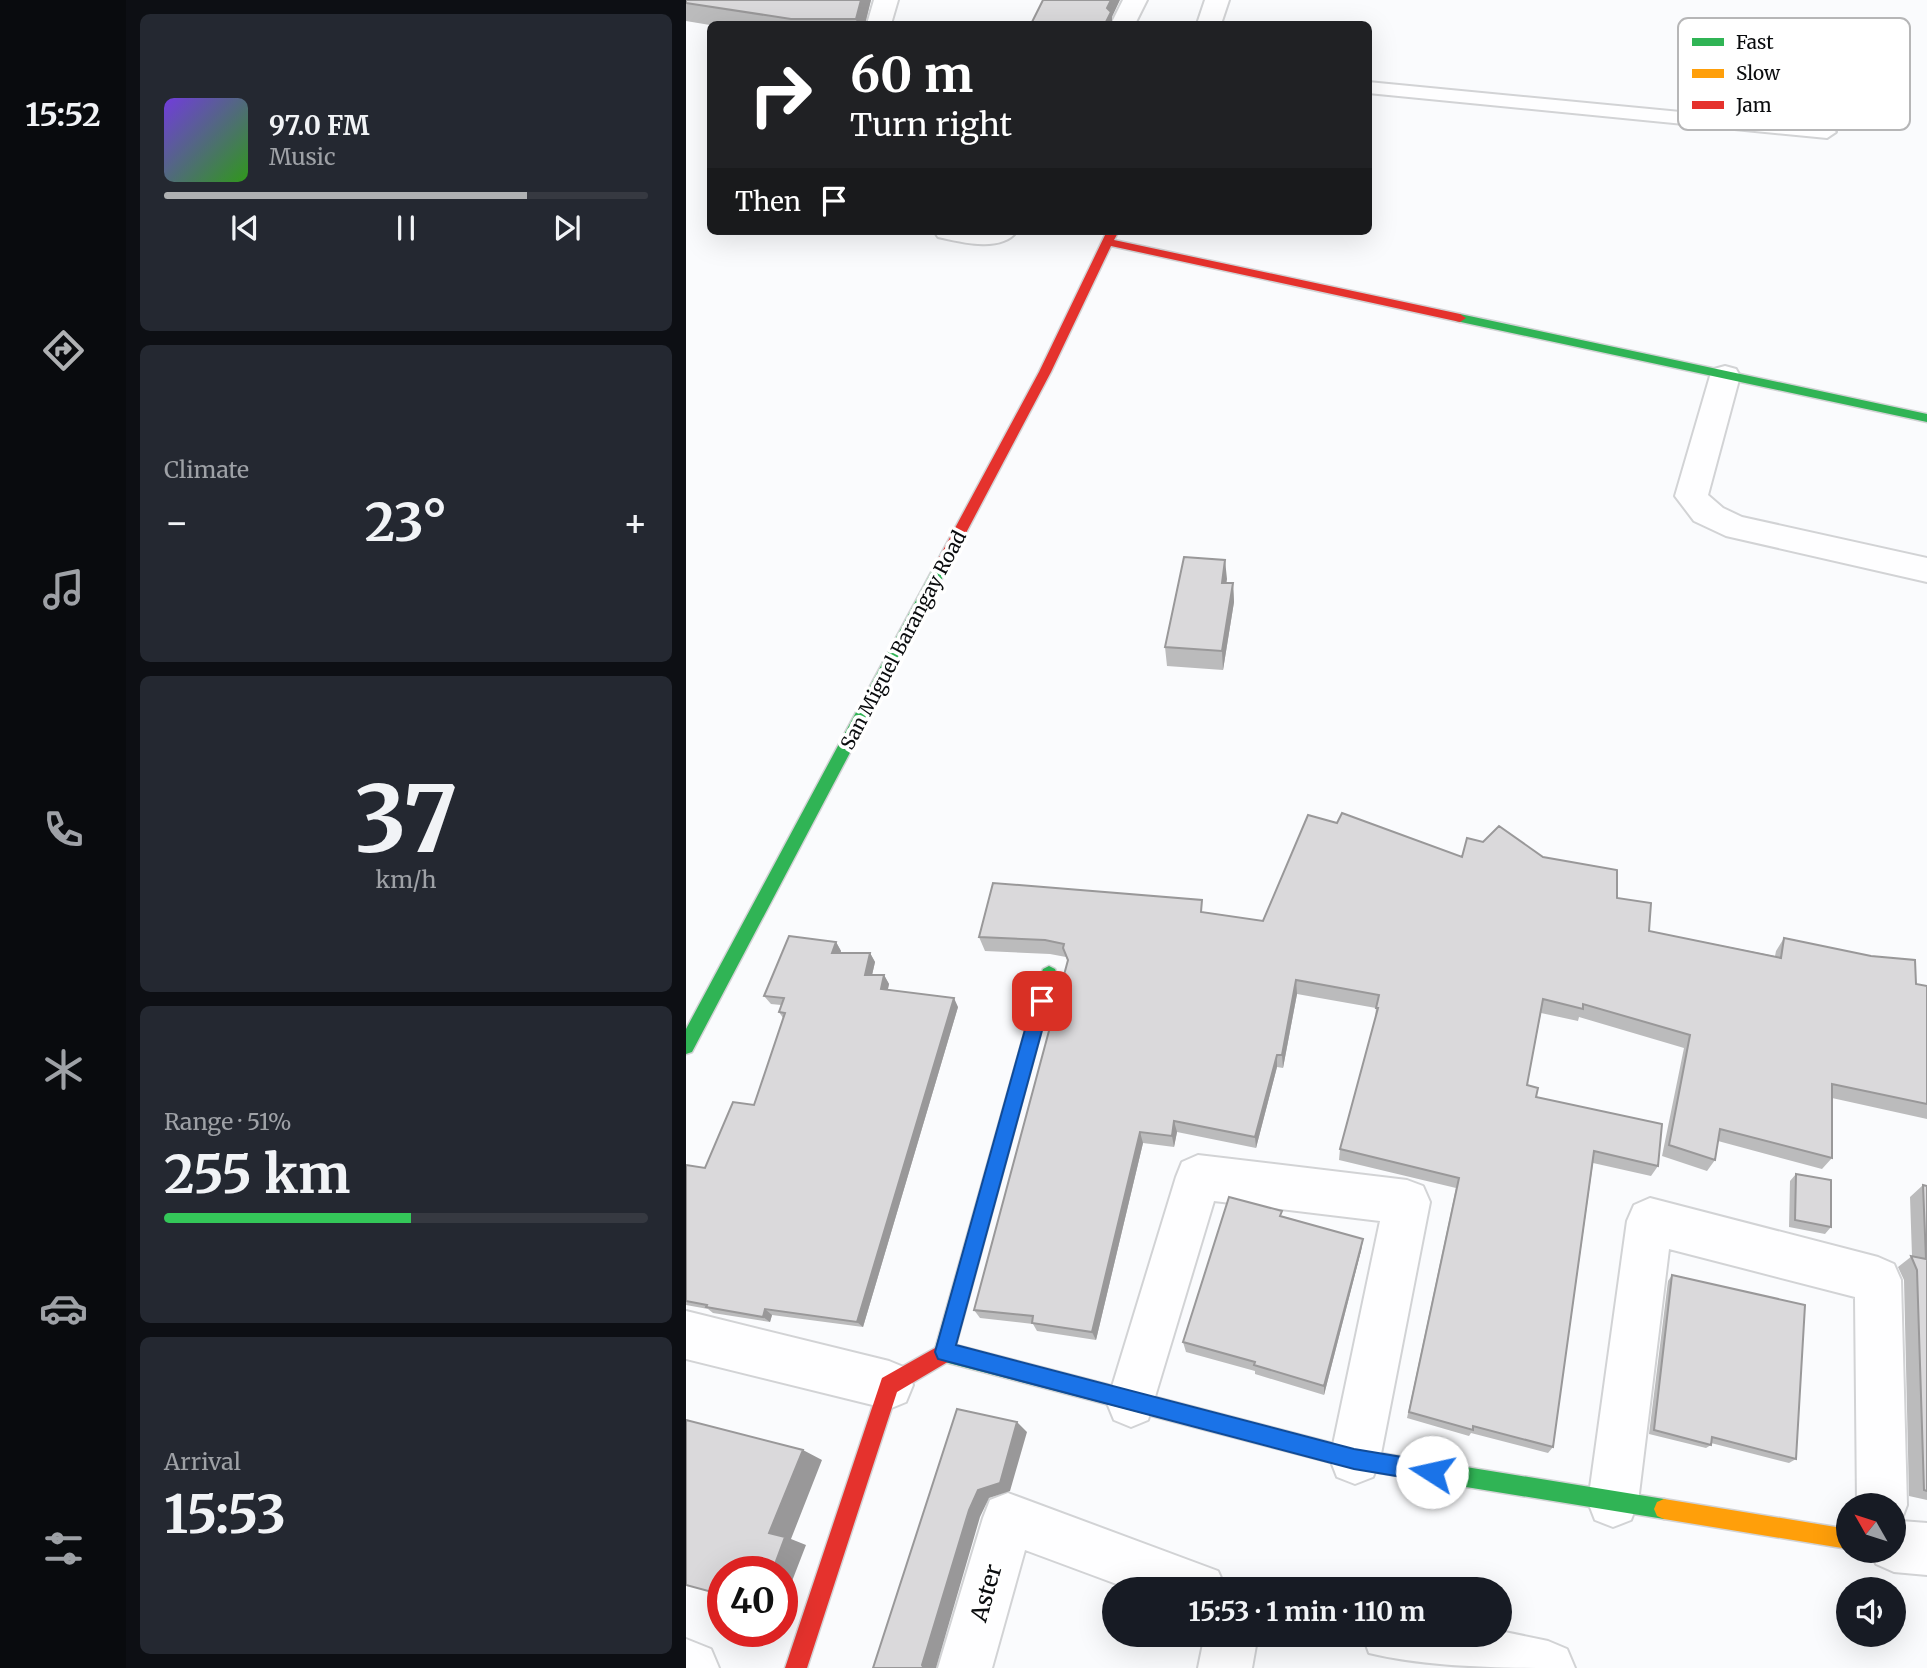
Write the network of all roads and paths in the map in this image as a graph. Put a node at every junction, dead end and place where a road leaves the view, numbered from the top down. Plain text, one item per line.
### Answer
1 (886, 0) edge
2 (1135, 0) edge
3 (1217, 0) edge
4 (880, 21) edge
5 (1124, 21) edge
6 (1210, 21) edge
7 (1372, 87) edge
8 (1678, 117) edge
9 (1807, 130) edge
10 (1827, 132) dead end
11 (974, 235) edge
12 (993, 235) edge
13 (1110, 237) edge
14 (1725, 376) junction
15 (1927, 418) edge
16 (1927, 570) edge
17 (1049, 974) dead end
18 (686, 1046) edge
19 (686, 1335) edge
20 (945, 1352) junction
21 (889, 1385) junction
22 (1131, 1403) junction
23 (1354, 1459) junction
24 (1882, 1493) edge
25 (1613, 1502) junction
26 (1836, 1537) edge
27 (1906, 1547) edge
28 (1927, 1549) edge
29 (1168, 1577) edge
30 (1229, 1647) edge
31 (1438, 1647) edge
32 (1495, 1662) edge
33 (686, 1666) edge
34 (692, 1668) edge
35 (796, 1668) edge
36 (965, 1668) edge
37 (1225, 1668) edge
38 (1548, 1668) edge

1 - 4 street
2 - 5 street
3 - 6 street
7 - 8 lane
9 - 10 lane
11 - 12 street
13 - 14 street
13 - 18 street, San Miguel Barangay Road
14 - 15 street
14 - 16 street
17 - 20 street
19 - 21 street
20 - 21 street
20 - 22 street
21 - 35 street
22 - 23 street
22 - 23 street
23 - 25 street
24 - 25 street
25 - 26 street
27 - 28 street
29 - 36 street, Aster
30 - 37 street
31 - 32 street
32 - 38 street
33 - 34 street

